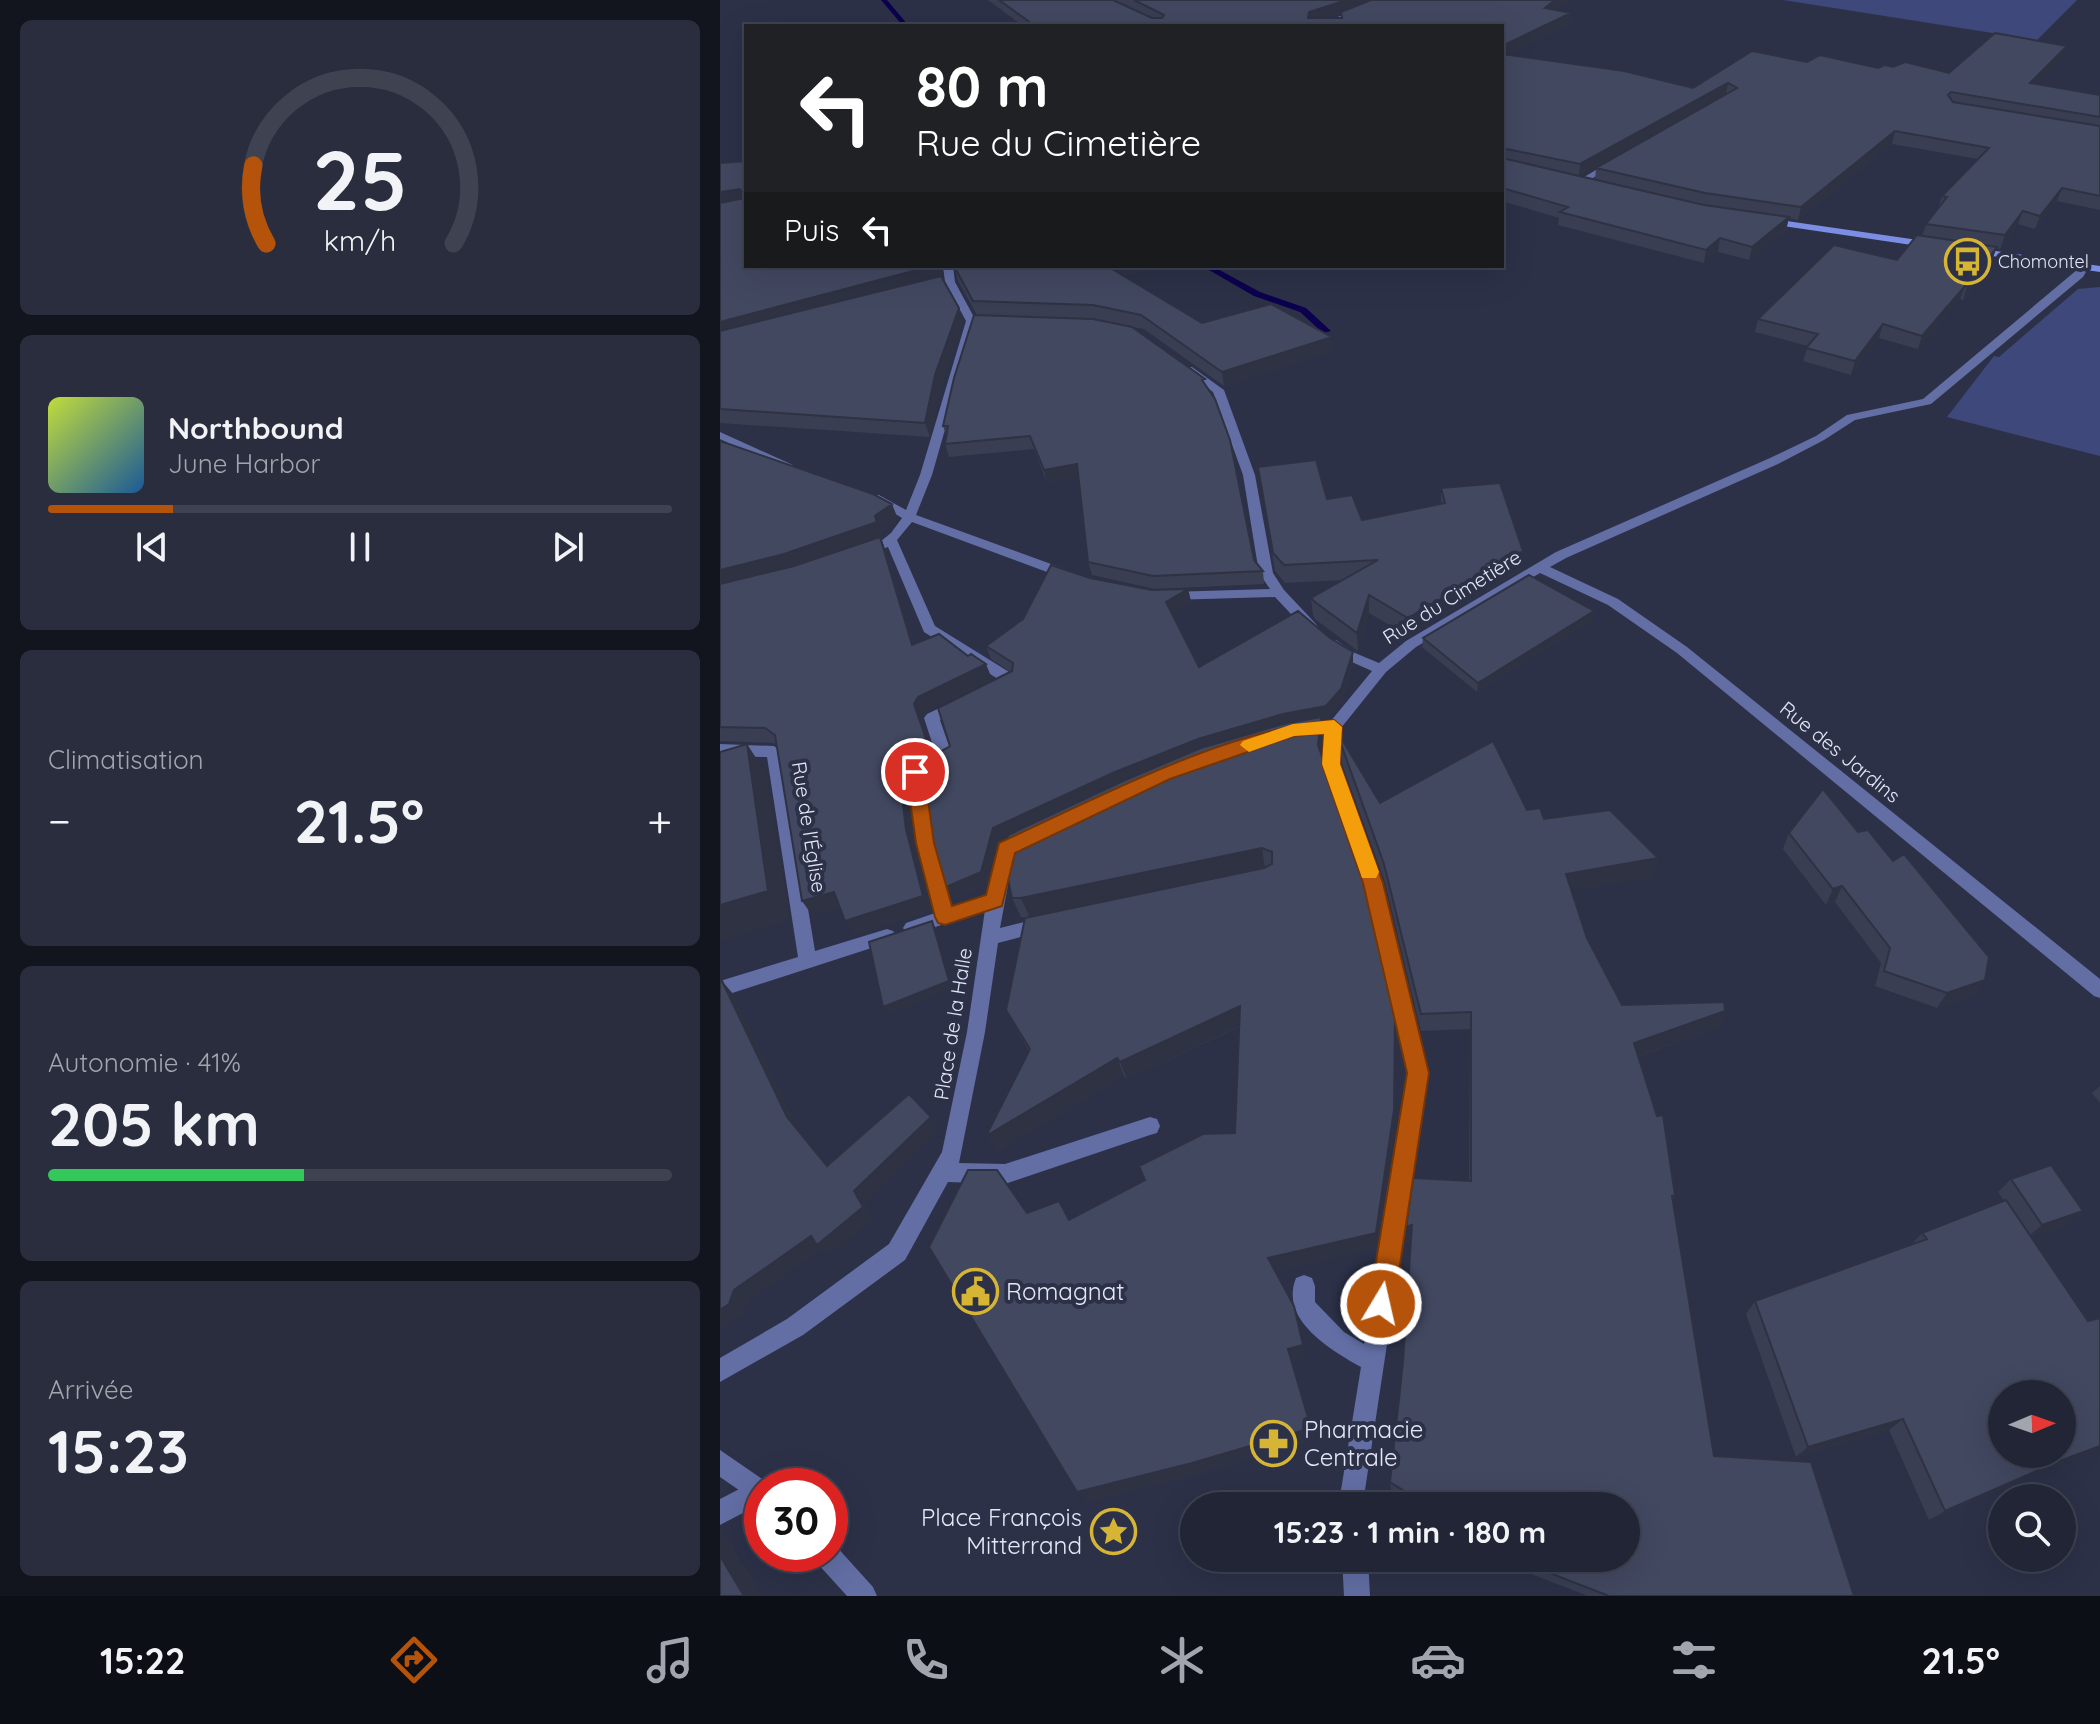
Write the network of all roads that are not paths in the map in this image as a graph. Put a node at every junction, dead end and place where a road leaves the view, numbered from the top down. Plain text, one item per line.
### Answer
1 (1393, 0) edge
2 (1327, 22) junction
3 (1320, 24) edge
4 (1332, 24) edge
5 (1619, 160) edge
6 (1562, 180) edge
7 (1578, 183) junction
8 (1593, 187) edge
9 (1747, 219) edge
10 (1943, 247) edge
11 (1959, 249) edge
12 (2084, 267) junction
13 (948, 268) edge
14 (2100, 269) edge
15 (950, 282) junction
16 (935, 286) edge
17 (1172, 358) edge
18 (720, 435) edge
19 (802, 474) edge
20 (867, 493) edge
21 (909, 517) junction
22 (892, 542) junction
23 (864, 551) edge
24 (1540, 568) junction
25 (1079, 579) edge
26 (1279, 593) junction
27 (1155, 596) edge
28 (1381, 669) junction
29 (1334, 727) junction
30 (1279, 735) edge
31 (720, 750) edge
32 (1035, 835) edge
33 (995, 900) junction
34 (945, 917) junction
35 (1057, 921) edge
36 (989, 938) junction
37 (808, 962) junction
38 (720, 989) edge
39 (2100, 990) edge
40 (1150, 1126) dead end
41 (947, 1163) junction
42 (1304, 1286) dead end
43 (1372, 1361) junction
44 (720, 1371) edge
45 (720, 1462) edge
46 (744, 1480) edge
47 (1353, 1492) edge
48 (744, 1500) edge
49 (720, 1513) edge
50 (842, 1572) edge
51 (1356, 1572) edge
52 (864, 1596) edge
53 (1357, 1596) edge

1 - 2 street
2 - 3 street
2 - 4 street
5 - 7 street
6 - 7 main road
7 - 8 main road
9 - 10 main road
11 - 12 main road
12 - 14 main road
12 - 24 street, Rue du Cimetière
13 - 15 street
15 - 16 street
15 - 21 street
17 - 26 street
18 - 19 street
20 - 21 street
21 - 22 street
21 - 25 street
22 - 23 street
22 - 34 street
24 - 28 street, Rue du Cimetière
24 - 39 street, Rue des Jardins
26 - 27 street
26 - 28 street
28 - 29 street, Rue du Cimetière
29 - 30 street
29 - 43 street
31 - 37 street, Rue de l'Église
32 - 33 street
33 - 34 street
33 - 36 street, Place de la Halle
34 - 37 street
35 - 36 street
36 - 41 street, Place de la Halle
37 - 38 street
40 - 41 street
41 - 44 street, Place de la Halle
42 - 43 street
43 - 47 street
45 - 46 street
48 - 49 street
50 - 52 street
51 - 53 street

